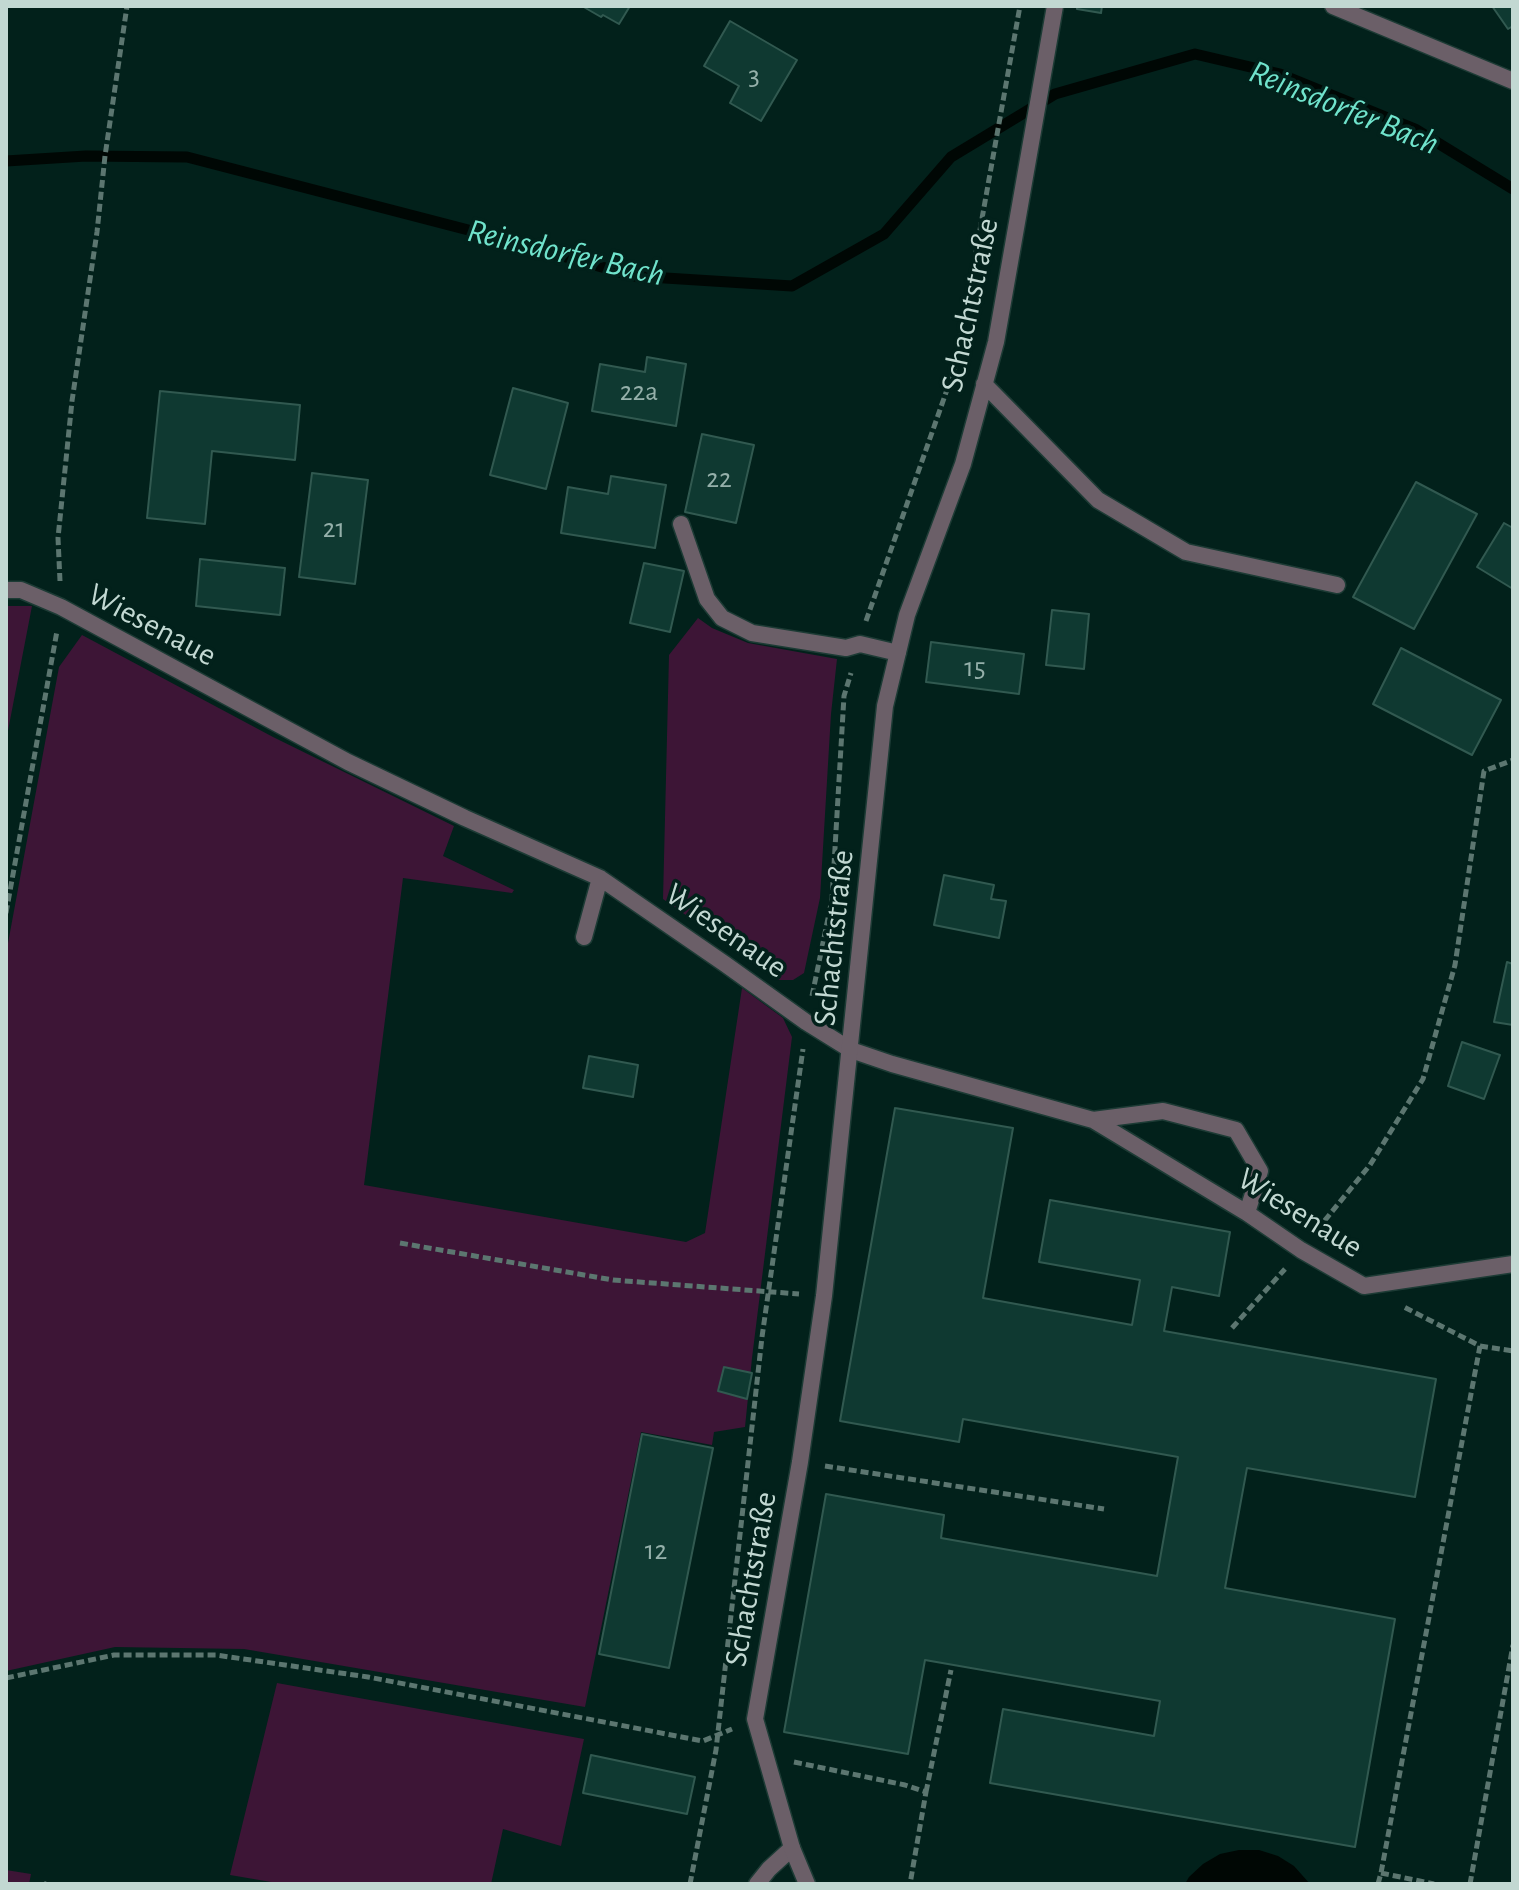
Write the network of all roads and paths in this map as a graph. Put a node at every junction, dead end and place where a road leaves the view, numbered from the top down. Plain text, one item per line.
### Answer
1 (127, 6) edge
2 (1020, 6) edge
3 (1055, 6) edge
4 (1333, 6) edge
5 (1513, 81) edge
6 (993, 157) dead end
7 (984, 384) junction
8 (681, 524) dead end
9 (1337, 585) dead end
10 (6, 590) edge
11 (61, 607) junction
12 (898, 653) junction
13 (1513, 760) edge
14 (600, 878) junction
15 (6, 913) edge
16 (584, 937) dead end
17 (851, 1050) junction
18 (1093, 1120) junction
19 (1247, 1213) junction
20 (400, 1243) dead end
21 (1301, 1250) junction
22 (1513, 1264) edge
23 (1364, 1286) junction
24 (824, 1296) junction
25 (1232, 1328) dead end
26 (1480, 1346) junction
27 (1513, 1351) edge
28 (800, 1462) junction
29 (1104, 1509) dead end
30 (1513, 1645) edge
31 (951, 1670) dead end
32 (6, 1678) edge
33 (755, 1719) junction
34 (766, 1756) junction
35 (926, 1792) junction
36 (792, 1848) junction
37 (1381, 1873) junction
38 (757, 1884) edge
39 (807, 1884) edge
40 (910, 1884) edge
41 (1378, 1884) edge
42 (1434, 1884) edge
43 (1470, 1884) edge

1 - 11 path
2 - 6 path
3 - 7 street, Schachtstraße
4 - 5 street
7 - 9 street
7 - 12 street, Schachtstraße
8 - 12 street
10 - 11 street, Wiesenaue
11 - 14 street, Wiesenaue
11 - 15 path
12 - 17 street, Schachtstraße
13 - 21 path
14 - 16 street
14 - 17 street, Wiesenaue
17 - 18 street, Wiesenaue
17 - 24 street, Schachtstraße
18 - 19 street, Wiesenaue
18 - 19 street
19 - 21 street, Wiesenaue
20 - 24 path
21 - 23 street, Wiesenaue
21 - 25 path
22 - 23 street, Wiesenaue
23 - 26 path
24 - 28 street, Schachtstraße
26 - 27 path
26 - 37 path
28 - 29 path
28 - 33 street, Schachtstraße
30 - 43 path
31 - 35 path
32 - 33 path
33 - 34 street, Schachtstraße
34 - 35 path
34 - 36 street, Schachtstraße
35 - 40 path
36 - 38 street
36 - 39 street, Schachtstraße
37 - 41 path
37 - 42 path

